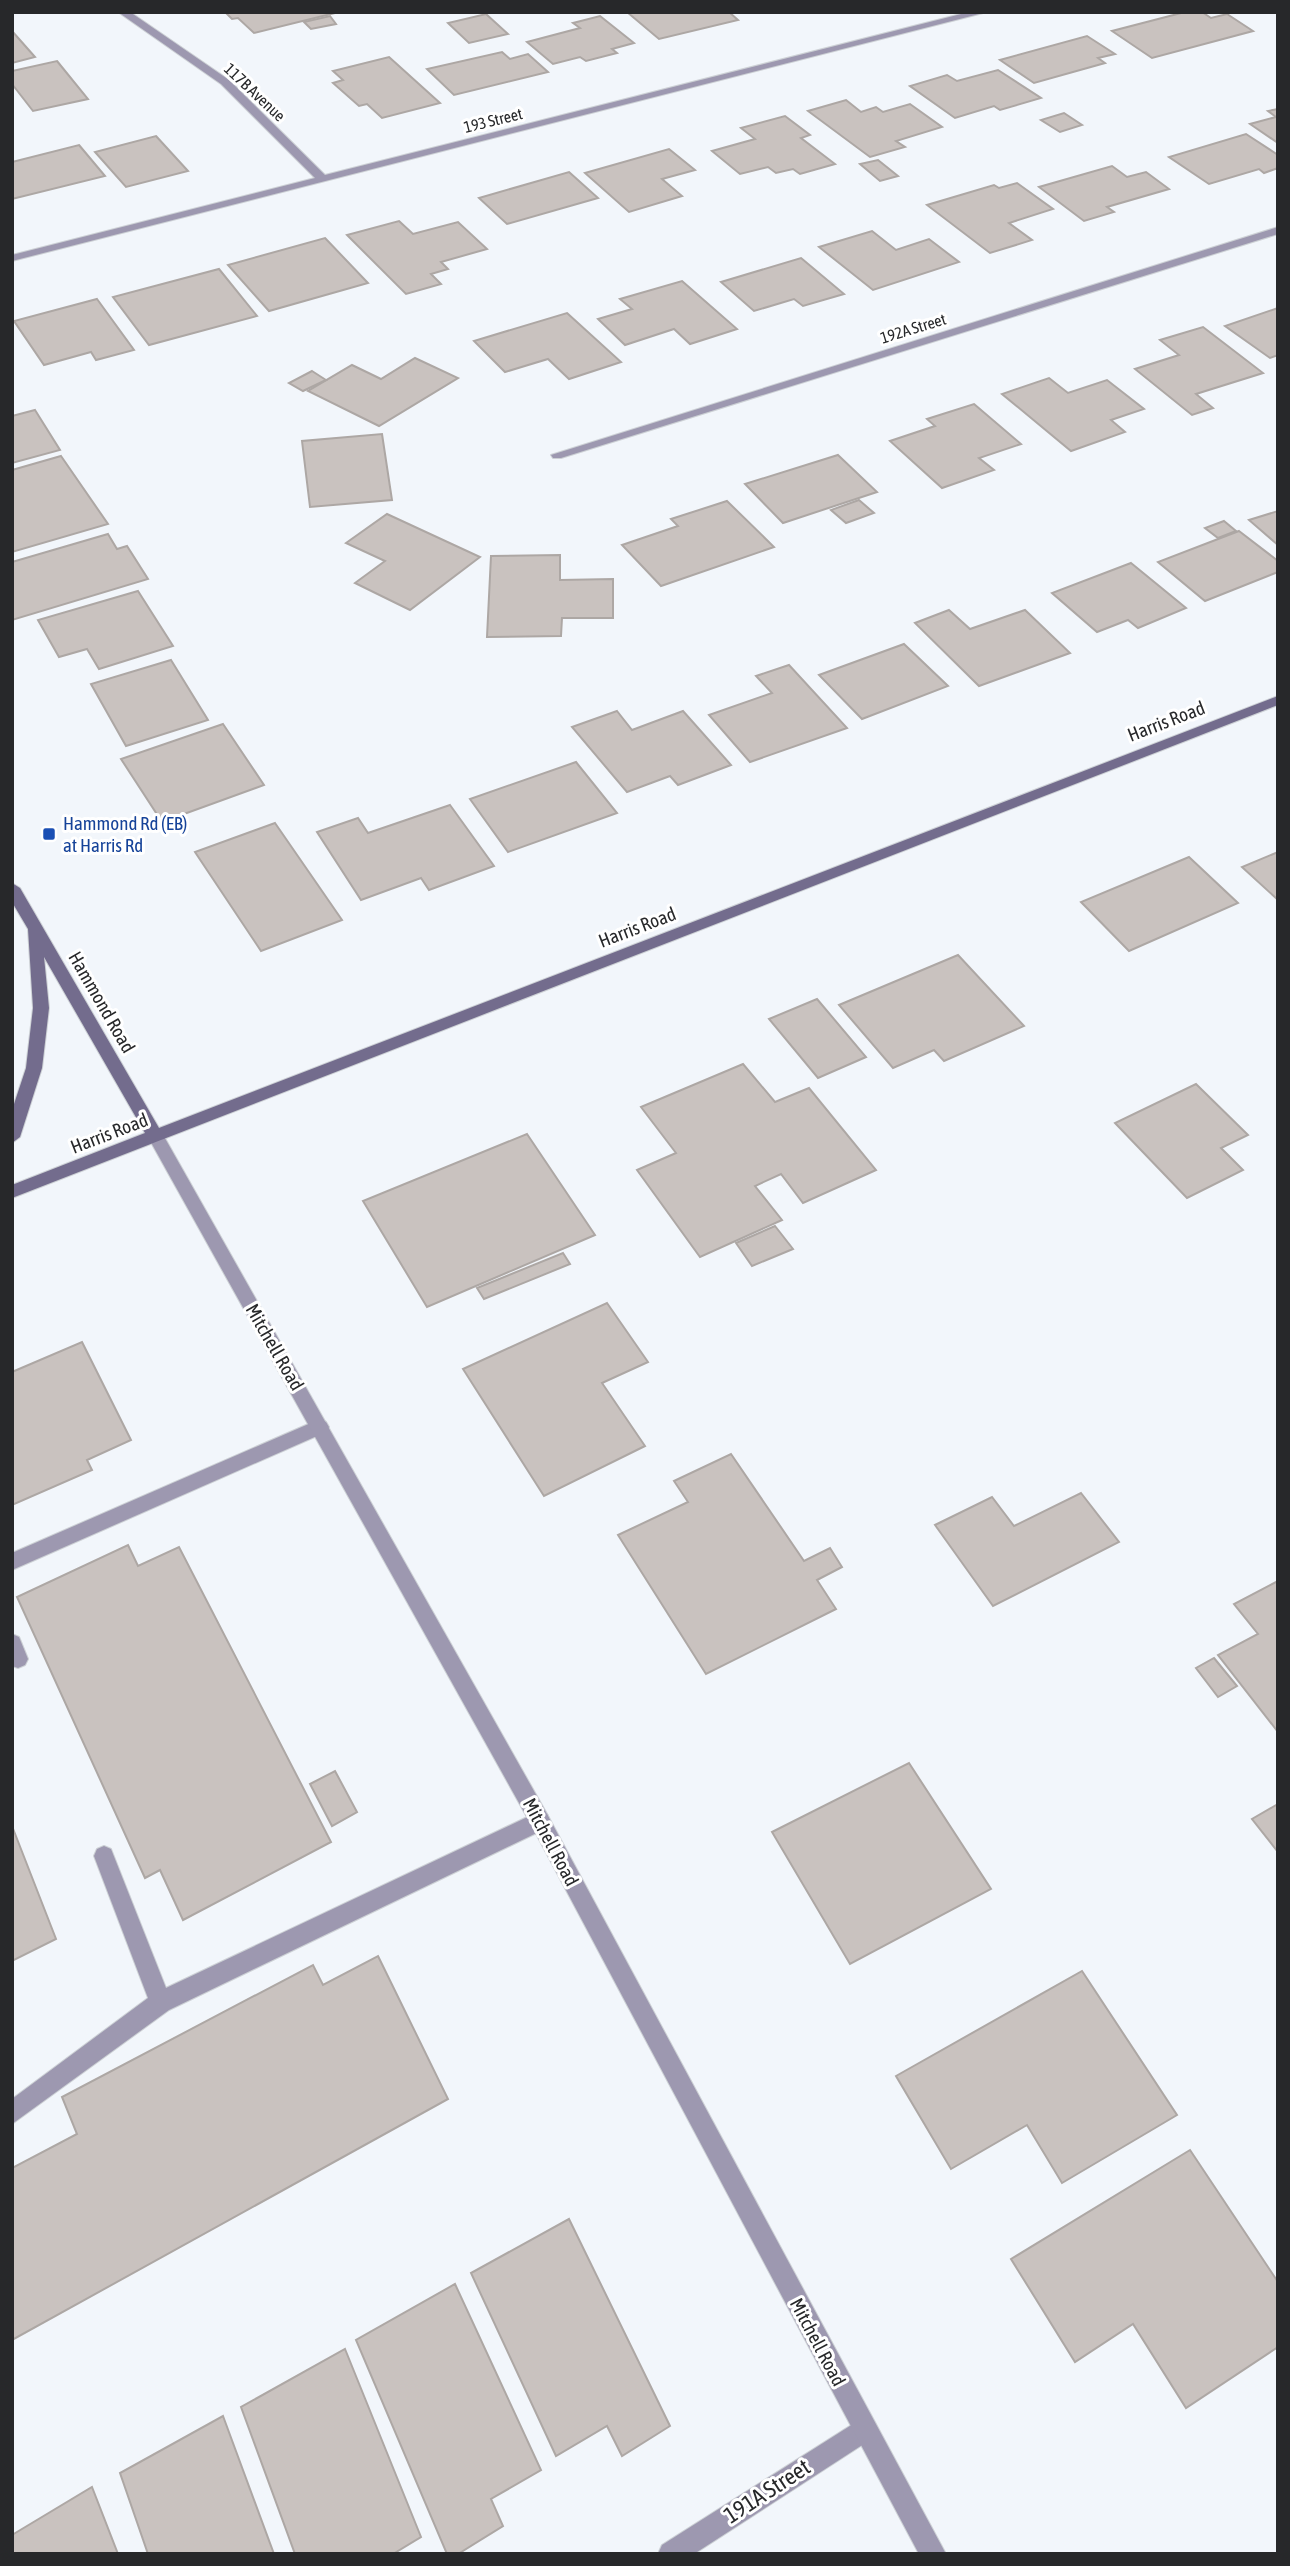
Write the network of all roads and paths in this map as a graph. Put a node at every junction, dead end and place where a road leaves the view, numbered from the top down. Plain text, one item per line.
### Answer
1 (123, 12) edge
2 (982, 12) edge
3 (322, 179) junction
4 (1278, 230) edge
5 (12, 258) edge
6 (557, 455) dead end
7 (1278, 700) edge
8 (12, 888) edge
9 (34, 925) junction
10 (12, 1136) edge
11 (156, 1137) junction
12 (12, 1192) edge
13 (320, 1427) junction
14 (12, 1562) edge
15 (540, 1821) junction
16 (104, 1856) dead end
17 (161, 2002) junction
18 (12, 2113) edge
19 (864, 2429) junction
20 (671, 2554) edge
21 (933, 2554) edge

1 - 3 street, 117B Avenue
2 - 3 street, 193 Street
3 - 5 street, 193 Street
4 - 6 street, 192A Street
7 - 11 main road, Harris Road
8 - 9 main road, Hammond Road
9 - 10 main road
9 - 11 main road, Hammond Road
11 - 12 main road, Harris Road
11 - 13 street, Mitchell Road
13 - 14 street
13 - 15 street, Mitchell Road
15 - 17 street
15 - 19 street, Mitchell Road
16 - 17 street
17 - 18 street
19 - 20 street, 191A Street
19 - 21 street, Mitchell Road

